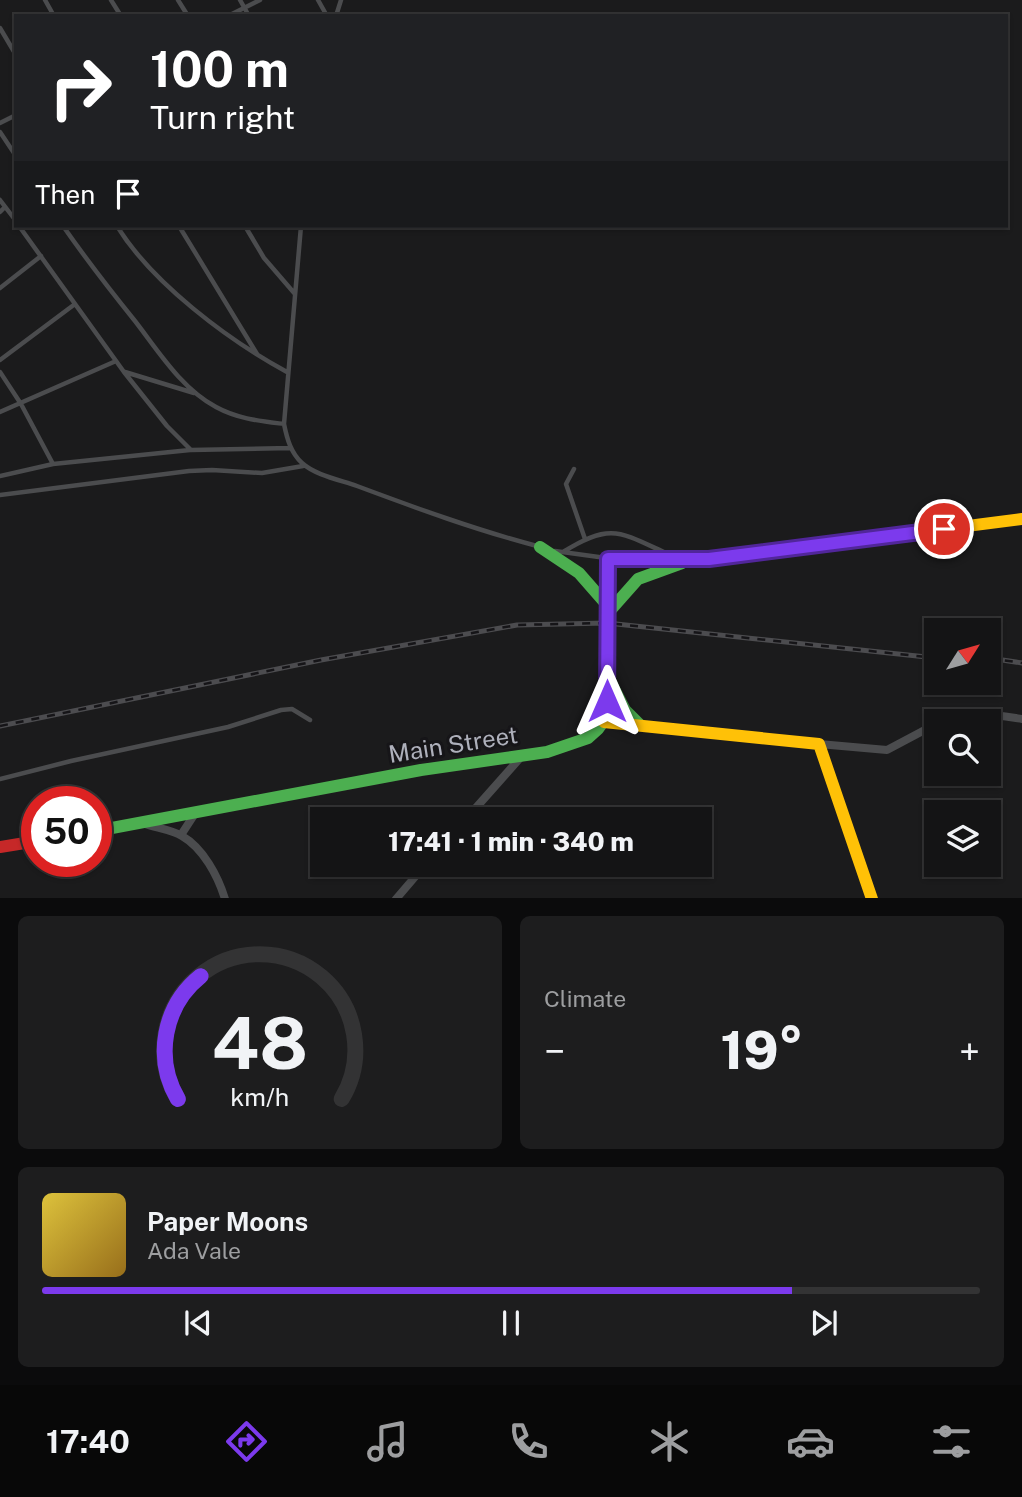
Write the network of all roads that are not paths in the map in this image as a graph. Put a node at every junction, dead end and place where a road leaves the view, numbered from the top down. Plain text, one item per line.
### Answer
1 (240, 0) edge
2 (260, 0) edge
3 (245, 8) junction
4 (232, 14) edge
5 (248, 14) edge
6 (0, 28) edge
7 (14, 52) edge
8 (0, 132) edge
9 (14, 153) edge
10 (0, 200) edge
11 (5, 207) junction
12 (0, 212) edge
13 (14, 218) edge
14 (20, 228) edge
15 (64, 228) edge
16 (118, 228) edge
17 (180, 228) edge
18 (246, 228) edge
19 (301, 228) edge
20 (41, 256) junction
21 (0, 288) edge
22 (295, 294) junction
23 (75, 304) junction
24 (258, 357) junction
25 (0, 360) edge
26 (116, 361) junction
27 (0, 372) edge
28 (124, 372) junction
29 (287, 372) junction
30 (194, 393) junction
31 (20, 404) junction
32 (0, 411) edge
33 (284, 424) junction
34 (290, 448) junction
35 (191, 450) junction
36 (53, 464) junction
37 (304, 466) junction
38 (574, 469) dead end
39 (0, 476) edge
40 (0, 495) edge
41 (1022, 519) edge
42 (585, 539) junction
43 (540, 547) junction
44 (563, 553) junction
45 (608, 559) junction
46 (684, 560) junction
47 (607, 610) junction
48 (607, 676) junction
49 (1001, 717) edge
50 (1022, 719) edge
51 (310, 720) dead end
52 (604, 722) junction
53 (640, 725) junction
54 (924, 730) edge
55 (819, 744) junction
56 (523, 755) junction
57 (0, 779) edge
58 (477, 807) edge
59 (194, 815) junction
60 (141, 823) junction
61 (112, 828) edge
62 (180, 835) junction
63 (21, 844) edge
64 (0, 847) edge
65 (415, 877) edge
66 (225, 898) edge
67 (396, 898) edge
68 (872, 898) edge

1 - 3 lane
2 - 3 lane
3 - 4 lane
3 - 5 lane
6 - 7 lane
8 - 9 lane
10 - 11 lane
11 - 12 lane
11 - 13 lane
14 - 20 lane
15 - 30 lane
16 - 24 lane
17 - 24 lane
18 - 22 lane
19 - 22 lane
20 - 21 lane
20 - 23 lane
22 - 29 lane
23 - 25 lane
23 - 26 lane
24 - 29 lane
26 - 28 lane
26 - 31 lane
27 - 31 lane
28 - 30 lane
28 - 35 lane
29 - 33 lane
30 - 33 lane
31 - 32 lane
31 - 36 lane
33 - 34 lane
34 - 35 lane
34 - 37 lane
35 - 36 lane
36 - 39 lane
37 - 40 lane
37 - 43 lane
38 - 42 lane
41 - 46 main road
42 - 44 lane
42 - 46 lane
43 - 44 lane
43 - 47 main road
44 - 45 lane
45 - 46 main road
45 - 47 main road
46 - 47 main road
47 - 48 main road
48 - 52 main road
48 - 53 main road
49 - 50 street
51 - 57 lane
52 - 53 main road
52 - 56 main road, Main Street
53 - 55 main road
54 - 55 street
55 - 68 main road
56 - 58 street
56 - 59 main road, Main Street
59 - 60 main road, Main Street
59 - 62 street
60 - 61 main road, Main Street
60 - 62 street
62 - 66 street
63 - 64 main road
65 - 67 street

